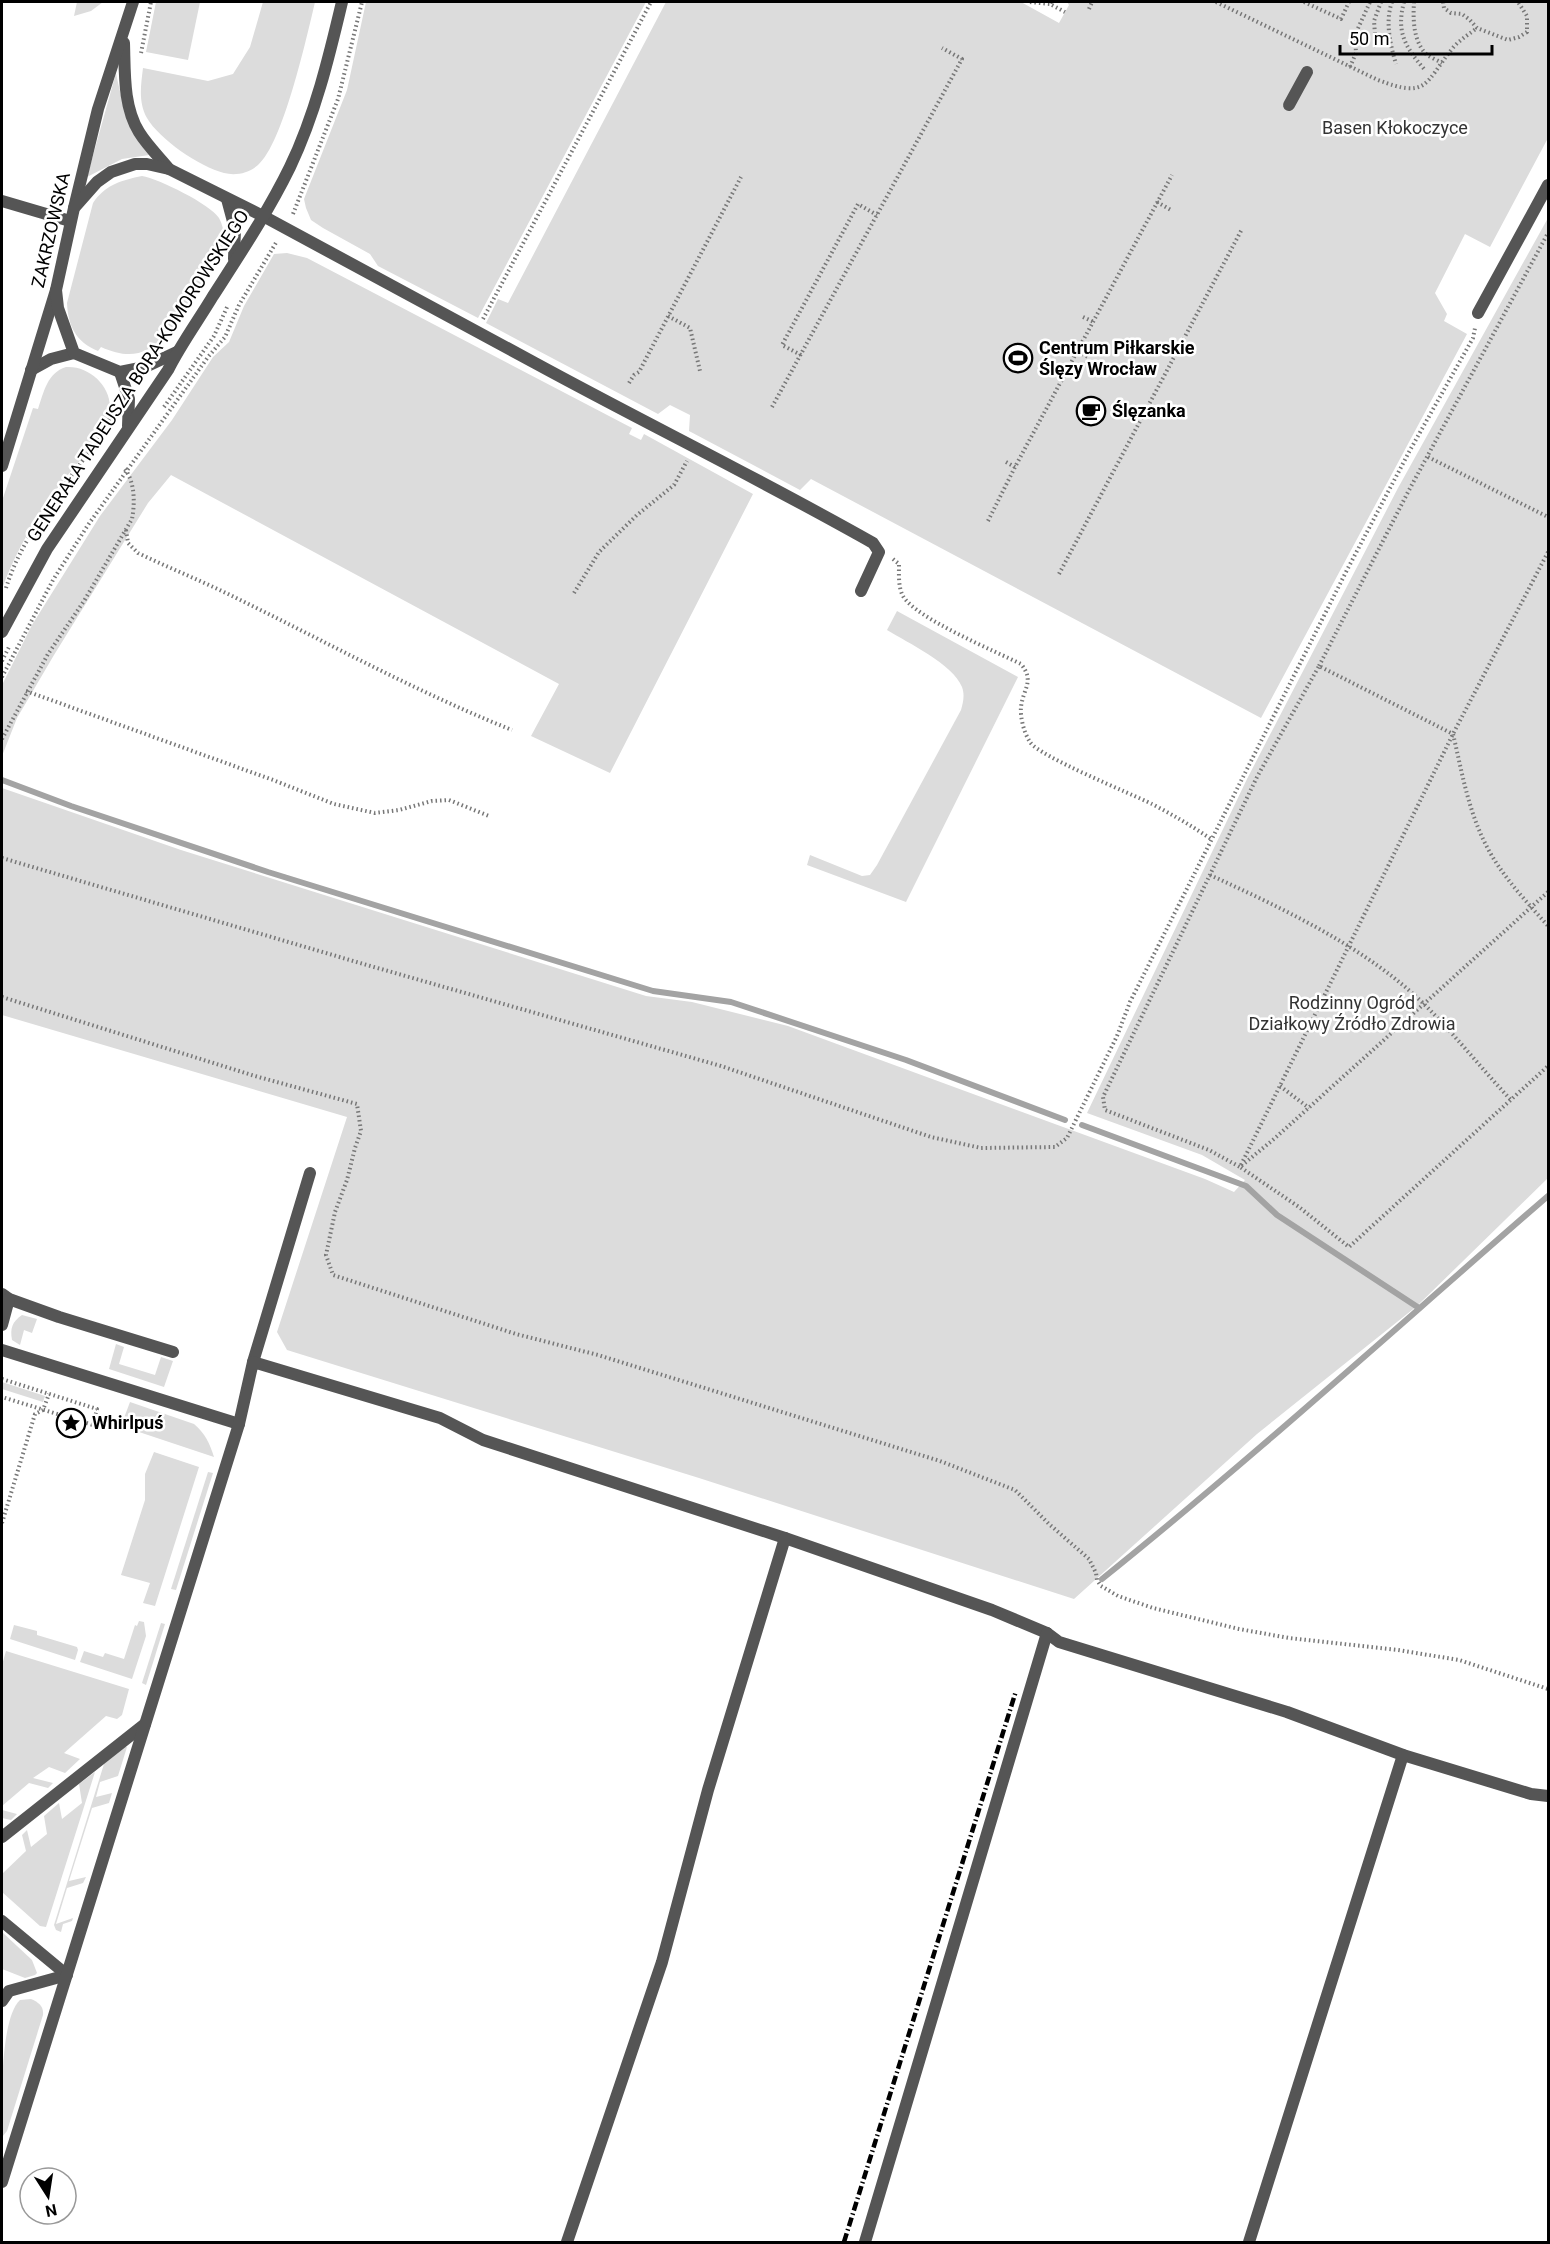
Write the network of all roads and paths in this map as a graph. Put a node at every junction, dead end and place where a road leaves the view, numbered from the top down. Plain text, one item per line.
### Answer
1 (133, 2) edge
2 (151, 2) edge
3 (342, 2) edge
4 (651, 2) edge
5 (1030, 2) edge
6 (1092, 2) edge
7 (1215, 2) edge
8 (1304, 2) edge
9 (1349, 2) edge
10 (1381, 2) edge
11 (1392, 2) edge
12 (1404, 2) edge
13 (1414, 2) edge
14 (1443, 2) edge
15 (1518, 2) edge
16 (1050, 3) edge
17 (1369, 4) edge
18 (1089, 9) dead end
19 (1377, 10) junction
20 (1065, 12) dead end
21 (1477, 28) junction
22 (124, 33) junction
23 (1376, 47) dead end
24 (942, 48) dead end
25 (140, 59) dead end
26 (1442, 63) junction
27 (1396, 64) dead end
28 (1350, 67) junction
29 (1425, 70) dead end
30 (1307, 72) dead end
31 (1289, 105) dead end
32 (169, 169) junction
33 (1172, 175) dead end
34 (741, 177) dead end
35 (1548, 185) edge
36 (227, 199) junction
37 (2, 201) edge
38 (1157, 202) junction
39 (74, 208) junction
40 (1171, 210) dead end
41 (877, 214) junction
42 (262, 216) junction
43 (70, 221) junction
44 (1242, 229) dead end
45 (1548, 233) edge
46 (266, 251) dead end
47 (234, 265) junction
48 (56, 290) junction
49 (231, 298) dead end
50 (1478, 313) joint
51 (668, 316) junction
52 (1083, 317) dead end
53 (1094, 322) junction
54 (477, 330) junction
55 (177, 352) junction
56 (1077, 352) junction
57 (75, 353) junction
58 (801, 355) junction
59 (1088, 357) dead end
60 (31, 370) junction
61 (700, 371) dead end
62 (120, 372) junction
63 (629, 383) dead end
64 (772, 407) dead end
65 (112, 410) dead end
66 (160, 413) dead end
67 (128, 427) junction
68 (694, 447) junction
69 (1428, 457) junction
70 (1006, 462) dead end
71 (2, 466) edge
72 (1015, 467) junction
73 (125, 469) junction
74 (1548, 517) edge
75 (988, 521) dead end
76 (126, 530) junction
77 (879, 552) junction
78 (1548, 552) edge
79 (1059, 574) dead end
80 (861, 591) dead end
81 (574, 593) dead end
82 (2, 599) edge
83 (2, 632) edge
84 (1318, 666) junction
85 (2, 677) edge
86 (26, 691) junction
87 (512, 730) dead end
88 (1453, 734) junction
89 (2, 739) edge
90 (489, 816) dead end
91 (1211, 839) junction
92 (2, 858) edge
93 (1210, 875) junction
94 (1548, 892) edge
95 (1532, 908) junction
96 (1548, 926) edge
97 (1348, 946) junction
98 (2, 997) edge
99 (1424, 1004) junction
100 (1548, 1066) edge
101 (1280, 1086) junction
102 (1511, 1101) junction
103 (1309, 1108) junction
104 (1240, 1167) junction
105 (310, 1173) dead end
106 (5, 1296) edge
107 (2, 1325) edge
108 (2, 1350) edge
109 (173, 1352) dead end
110 (253, 1362) junction
111 (2, 1379) edge
112 (49, 1394) junction
113 (2, 1397) edge
114 (43, 1410) junction
115 (239, 1424) junction
116 (2, 1523) edge
117 (785, 1538) junction
118 (1047, 1633) junction
119 (1548, 1689) edge
120 (145, 1724) junction
121 (1403, 1755) junction
122 (1548, 1796) edge
123 (2, 1836) edge
124 (2, 1921) edge
125 (67, 1975) junction
126 (2, 2001) edge
127 (6, 2154) edge
128 (2, 2182) edge
129 (567, 2242) edge
130 (865, 2242) edge
131 (1249, 2242) edge

1 - 22 street, ZAKRZOWSKA
2 - 25 path
3 - 42 street, GENERAŁA TADEUSZA BORA-KOMOROWSKIEGO
4 - 54 path
5 - 16 path
6 - 18 path
7 - 28 path
8 - 9 path
10 - 19 path
11 - 27 path
12 - 29 path
13 - 26 path
14 - 21 path
15 - 21 path
16 - 20 path
17 - 19 path
17 - 28 path
19 - 23 path
21 - 26 path
22 - 32 street
22 - 39 street, ZAKRZOWSKA
24 - 41 path
26 - 28 path
30 - 31 street
32 - 36 street
32 - 39 street
33 - 38 path
34 - 51 path
35 - 50 street
36 - 42 street
36 - 47 street
37 - 43 street
38 - 40 path
38 - 53 path
39 - 43 street, ZAKRZOWSKA
41 - 58 path
41 - 58 path
42 - 47 street, GENERAŁA TADEUSZA BORA-KOMOROWSKIEGO
42 - 54 street
43 - 48 street, ZAKRZOWSKA
44 - 79 path
45 - 69 path
46 - 73 path
47 - 55 street, GENERAŁA TADEUSZA BORA-KOMOROWSKIEGO
48 - 57 street
48 - 60 street, ZAKRZOWSKA
49 - 66 path
50 - 91 path
51 - 61 path
51 - 63 path
52 - 53 path
53 - 56 path
54 - 68 street
55 - 62 street
55 - 67 street, GENERAŁA TADEUSZA BORA-KOMOROWSKIEGO
56 - 59 path
56 - 72 path
57 - 60 street
57 - 62 street
58 - 64 path
60 - 71 street, ZAKRZOWSKA
62 - 67 street
65 - 82 path
67 - 83 street, GENERAŁA TADEUSZA BORA-KOMOROWSKIEGO
68 - 77 street
68 - 81 path
69 - 74 path
69 - 84 path
70 - 72 path
72 - 75 path
73 - 76 path
73 - 85 path
76 - 86 path
76 - 87 path
77 - 80 street
77 - 91 path
78 - 88 path
84 - 88 path
84 - 93 path
86 - 89 path
86 - 90 path
88 - 95 path
88 - 97 path
91 - 92 path
93 - 97 path
93 - 104 path
94 - 95 path
95 - 96 path
95 - 99 path
97 - 99 path
97 - 101 path
98 - 119 path
99 - 102 path
99 - 103 path
100 - 102 path
101 - 103 path
101 - 104 path
102 - 104 path
103 - 104 path
105 - 110 street
106 - 107 street
106 - 109 street
108 - 115 street
110 - 115 street
110 - 117 street
111 - 112 path
112 - 114 path
112 - 114 path
113 - 114 path
114 - 116 path
115 - 120 street
117 - 118 street
117 - 129 street
118 - 121 street
118 - 130 street
120 - 123 street
120 - 125 street
121 - 122 street
121 - 131 street
124 - 125 street
125 - 126 street
125 - 127 street
127 - 128 street

